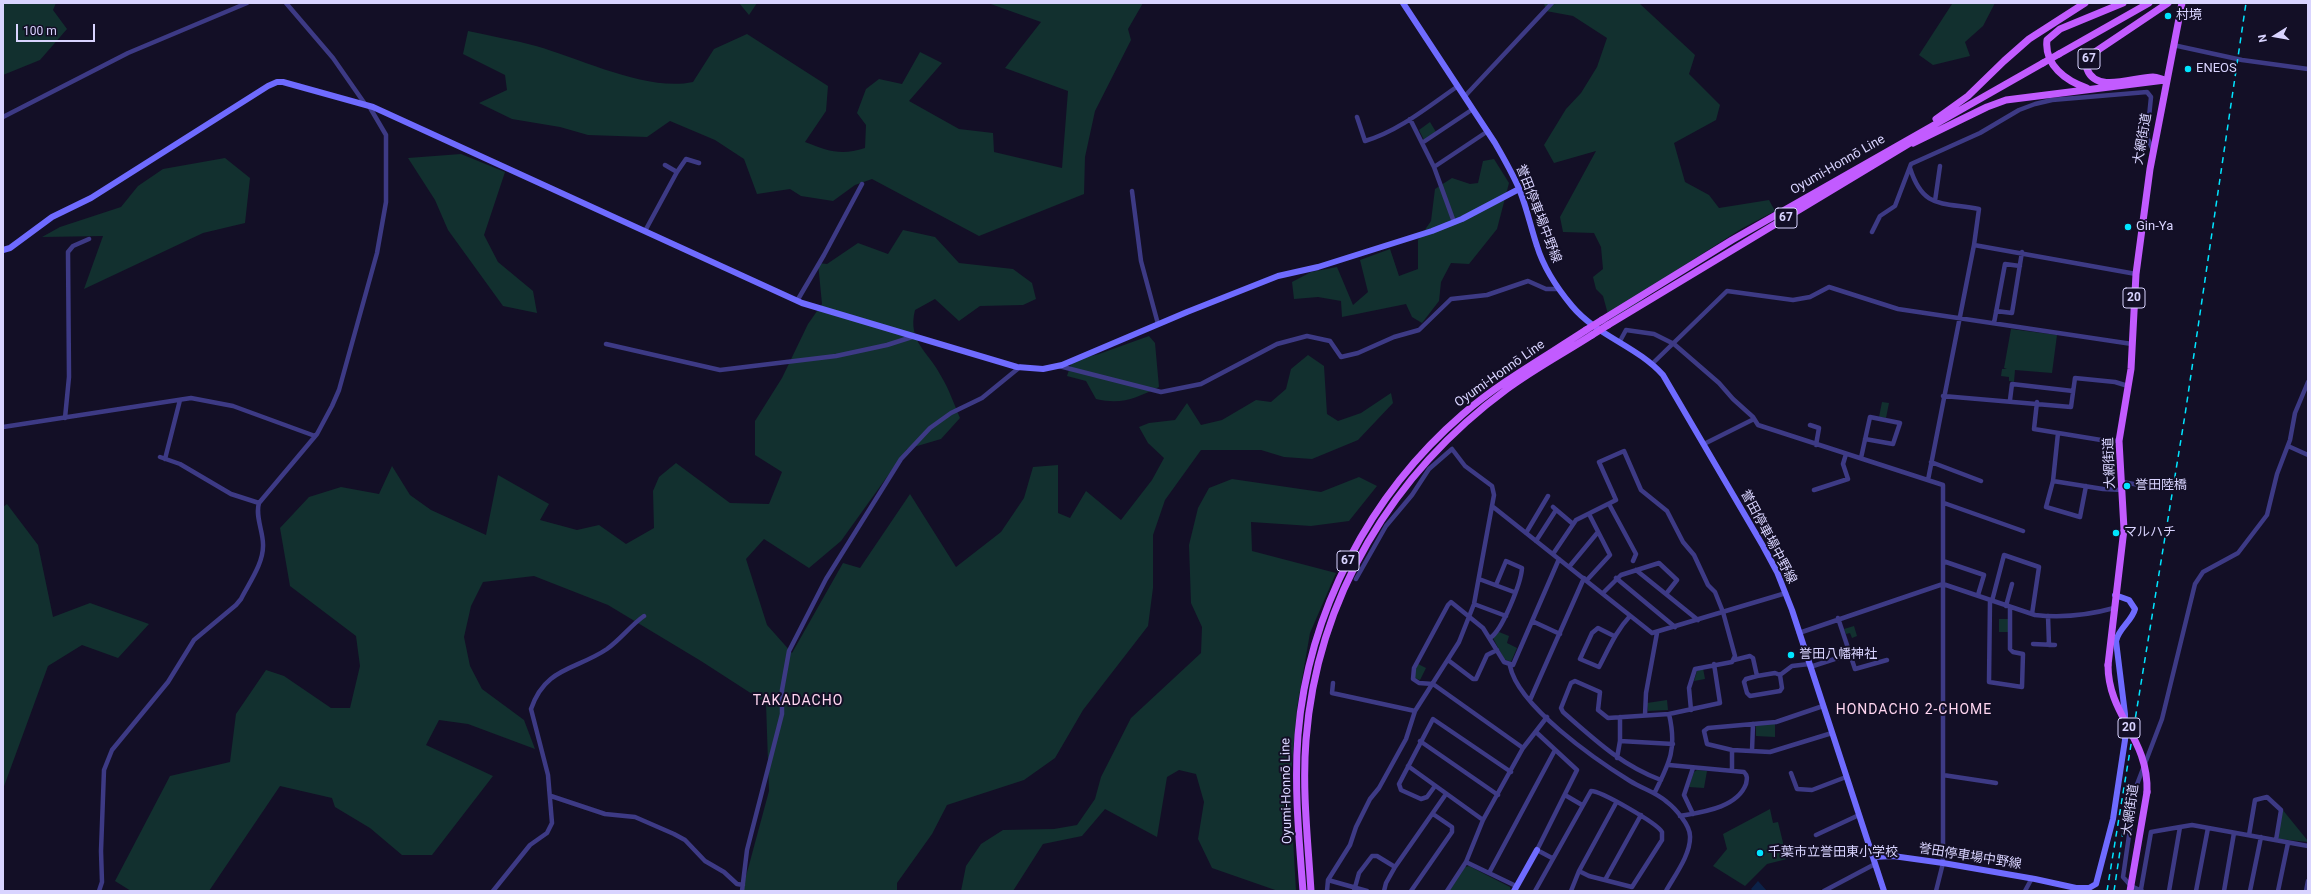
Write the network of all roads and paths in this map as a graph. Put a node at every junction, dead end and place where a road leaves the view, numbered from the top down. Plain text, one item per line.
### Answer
1 (247, 3) edge
2 (286, 3) edge
3 (1403, 3) edge
4 (1552, 3) edge
5 (2085, 3) edge
6 (2123, 3) edge
7 (2148, 3) edge
8 (2168, 3) edge
9 (2182, 3) edge
10 (2173, 46) junction
11 (2308, 69) edge
12 (2166, 80) junction
13 (1458, 86) junction
14 (2089, 89) junction
15 (1465, 96) junction
16 (366, 104) junction
17 (1473, 108) junction
18 (3, 117) edge
19 (1357, 117) dead end
20 (1410, 119) junction
21 (1488, 131) junction
22 (1422, 143) junction
23 (1903, 145) junction
24 (2153, 150) junction
25 (699, 163) dead end
26 (665, 165) dead end
27 (1940, 166) dead end
28 (1434, 167) junction
29 (1910, 167) junction
30 (677, 172) junction
31 (862, 184) dead end
32 (1519, 189) junction
33 (1132, 191) dead end
34 (1934, 201) junction
35 (1454, 222) junction
36 (645, 231) junction
37 (1872, 232) dead end
38 (89, 239) dead end
39 (1974, 245) junction
40 (3, 250) edge
41 (2022, 252) junction
42 (2020, 266) junction
43 (2136, 274) junction
44 (1558, 289) junction
45 (797, 301) junction
46 (1996, 311) junction
47 (1959, 318) junction
48 (1605, 322) junction
49 (1994, 323) junction
50 (1158, 324) junction
51 (912, 337) junction
52 (1620, 341) junction
53 (606, 344) dead end
54 (1674, 344) junction
55 (2132, 344) junction
56 (1653, 363) junction
57 (1059, 366) junction
58 (1020, 367) junction
59 (2308, 382) edge
60 (2128, 386) junction
61 (2073, 391) junction
62 (1943, 396) junction
63 (180, 400) junction
64 (2010, 400) junction
65 (2037, 402) junction
66 (65, 418) junction
67 (1754, 419) junction
68 (1810, 425) dead end
69 (3, 428) edge
70 (2058, 432) junction
71 (315, 436) junction
72 (1865, 439) junction
73 (2120, 441) junction
74 (1704, 444) junction
75 (1816, 445) junction
76 (2288, 446) junction
77 (1846, 454) junction
78 (2308, 455) edge
79 (1861, 458) junction
80 (1931, 462) junction
81 (1928, 480) junction
82 (1981, 481) dead end
83 (2053, 481) junction
84 (2122, 482) junction
85 (2086, 486) junction
86 (2163, 489) dead end
87 (1814, 490) dead end
88 (2122, 490) junction
89 (1548, 496) dead end
90 (259, 503) junction
91 (1944, 503) junction
92 (1609, 504) junction
93 (1492, 506) junction
94 (1589, 514) junction
95 (1574, 524) junction
96 (2023, 531) dead end
97 (1526, 532) junction
98 (1598, 532) junction
99 (1536, 541) junction
100 (1553, 554) junction
101 (1559, 559) junction
102 (1633, 561) dead end
103 (1943, 561) junction
104 (1569, 567) junction
105 (1636, 570) junction
106 (1616, 578) junction
107 (1356, 579) dead end
108 (1479, 579) junction
109 (1585, 579) junction
110 (1943, 584) junction
111 (2012, 584) dead end
112 (1496, 585) junction
113 (1514, 592) junction
114 (1603, 593) junction
115 (1786, 593) junction
116 (1666, 594) junction
117 (1978, 595) junction
118 (2115, 595) junction
119 (1991, 601) junction
120 (1474, 604) junction
121 (2008, 606) junction
122 (2114, 608) junction
123 (1723, 612) junction
124 (2032, 614) junction
125 (644, 616) dead end
126 (1469, 616) junction
127 (1506, 616) junction
128 (1630, 616) junction
129 (2048, 616) junction
130 (1838, 618) junction
131 (1698, 620) junction
132 (1532, 621) junction
133 (1675, 627) junction
134 (1799, 633) junction
135 (1560, 634) junction
136 (1657, 634) junction
137 (1614, 636) junction
138 (1490, 638) junction
139 (2033, 644) dead end
140 (2049, 645) junction
141 (2055, 645) dead end
142 (1496, 650) junction
143 (1850, 654) junction
144 (1448, 660) junction
145 (1734, 660) junction
146 (1886, 660) dead end
147 (1714, 664) junction
148 (1810, 665) junction
149 (1510, 666) junction
150 (1780, 675) junction
151 (1757, 676) junction
152 (1333, 683) dead end
153 (1433, 684) junction
154 (1530, 700) junction
155 (1823, 706) junction
156 (1691, 710) junction
157 (1415, 712) junction
158 (1669, 714) junction
159 (1646, 715) junction
160 (1547, 717) junction
161 (1620, 717) junction
162 (1753, 724) junction
163 (1536, 732) junction
164 (1832, 732) junction
165 (1420, 741) junction
166 (1620, 741) junction
167 (1673, 744) junction
168 (1524, 748) junction
169 (1555, 750) junction
170 (1732, 750) junction
171 (1752, 751) junction
172 (1617, 758) junction
173 (1408, 766) junction
174 (1669, 766) junction
175 (1693, 768) junction
176 (1732, 771) junction
177 (1511, 772) junction
178 (1791, 773) dead end
179 (1943, 775) junction
180 (1846, 777) junction
181 (1661, 780) junction
182 (1996, 783) dead end
183 (1434, 786) junction
184 (1655, 792) junction
185 (1446, 794) junction
186 (1498, 795) junction
187 (1565, 795) junction
188 (551, 796) junction
189 (1616, 803) junction
190 (1582, 805) junction
191 (1433, 814) junction
192 (1693, 814) junction
193 (1641, 815) junction
194 (1859, 815) junction
195 (1680, 816) junction
196 (1483, 820) junction
197 (2180, 827) junction
198 (2208, 828) junction
199 (2234, 833) junction
200 (1816, 835) dead end
201 (2249, 835) junction
202 (2261, 837) junction
203 (2276, 840) junction
204 (2288, 843) junction
205 (2308, 846) edge
206 (1537, 850) junction
207 (1873, 857) junction
208 (1552, 858) junction
209 (1466, 862) junction
210 (1943, 863) junction
211 (1875, 864) junction
212 (1396, 867) junction
213 (1579, 870) junction
214 (1489, 873) junction
215 (2032, 878) junction
216 (1328, 880) junction
217 (1605, 880) junction
218 (2308, 881) edge
219 (743, 885) junction
220 (1354, 889) edge
221 (1515, 889) edge
222 (2130, 889) edge
223 (101, 890) edge
224 (2141, 890) edge
225 (493, 891) edge
226 (742, 891) edge
227 (1303, 891) edge
228 (1311, 891) edge
229 (1327, 891) edge
230 (1367, 891) edge
231 (1384, 891) edge
232 (1411, 891) edge
233 (1447, 891) edge
234 (1535, 891) edge
235 (1571, 891) edge
236 (1666, 891) edge
237 (1824, 891) edge
238 (1884, 891) edge
239 (1936, 891) edge
240 (2025, 891) edge
241 (2169, 891) edge
242 (2196, 891) edge
243 (2224, 891) edge
244 (2250, 891) edge
245 (2278, 891) edge
246 (2306, 891) edge

1 - 18 street
2 - 16 street
3 - 13 street, 誉田停車場中野線
4 - 15 street
5 - 23 main road, 67
6 - 14 main road, 67
7 - 23 main road, Oyumi-Honnō Line / 67, bridge
8 - 12 main road, 67
9 - 10 main road, 大網街道 / 20
10 - 11 street
10 - 12 main road, 大網街道 / 20
12 - 14 main road, 67
12 - 24 main road, 大網街道 / 20
13 - 15 street, 誉田停車場中野線
13 - 20 street
14 - 23 main road, 67
15 - 17 street, 誉田停車場中野線
16 - 36 street
16 - 40 street
16 - 71 street
17 - 21 street, 誉田停車場中野線
17 - 22 street
19 - 20 street
20 - 22 street
21 - 28 street
21 - 32 street, 誉田停車場中野線
22 - 28 street
23 - 48 main road, Oyumi-Honnō Line / 67
24 - 29 street
24 - 43 main road, 大網街道 / 20
25 - 30 street
26 - 30 street
27 - 34 street
28 - 35 street
29 - 34 street
29 - 37 street
30 - 36 street
31 - 45 street
32 - 35 street
32 - 44 street, 誉田停車場中野線
33 - 50 street
34 - 39 street
35 - 50 street
36 - 45 street
38 - 66 street
39 - 41 street
39 - 47 street
41 - 42 street
41 - 43 street
42 - 46 street
42 - 46 street
43 - 55 main road, 大網街道 / 20
44 - 52 street, 誉田停車場中野線
44 - 57 street
45 - 51 street
46 - 49 street
47 - 49 street
47 - 54 street
47 - 62 street
48 - 227 main road, Oyumi-Honnō Line / 67, bridge
48 - 228 main road, Oyumi-Honnō Line / 67, bridge
49 - 55 street
50 - 57 street
51 - 53 street
51 - 58 street
52 - 54 street
52 - 56 street, 誉田停車場中野線
54 - 56 street
54 - 67 street
55 - 60 main road, 大網街道 / 20
56 - 74 street, 誉田停車場中野線
57 - 58 street
58 - 219 street
59 - 76 street
60 - 61 street
60 - 73 main road, 大網街道 / 20
61 - 64 street
61 - 65 street
62 - 64 street
62 - 80 street
63 - 66 street
63 - 71 street
63 - 90 street
64 - 65 street
65 - 70 street
66 - 69 street
67 - 74 street
67 - 75 street
68 - 75 street
70 - 73 street
70 - 83 street
71 - 90 street
72 - 72 street
72 - 79 street
73 - 84 main road, 大網街道 / 20
74 - 115 street, 誉田停車場中野線
75 - 77 street
76 - 78 street
76 - 222 street
77 - 79 street
77 - 87 street
79 - 81 street
80 - 81 street
80 - 82 street
81 - 91 street
83 - 85 street
83 - 85 street
84 - 86 street
84 - 88 main road, 大網街道 / 20
85 - 88 street
88 - 118 main road, 大網街道 / 20
89 - 97 street
90 - 223 street
91 - 96 street
91 - 103 street
92 - 94 street
92 - 102 street
92 - 123 street
93 - 97 street
93 - 107 street
93 - 108 street
94 - 95 street
94 - 98 street
95 - 99 street
95 - 100 street
97 - 99 street
98 - 104 street
98 - 109 street
99 - 100 street
100 - 101 street
101 - 104 street
101 - 132 street
103 - 110 street
103 - 117 street
104 - 109 street
105 - 106 street
105 - 116 street
105 - 116 street
106 - 114 street
106 - 133 street
108 - 112 street
108 - 120 street
109 - 114 street
109 - 135 street
110 - 117 street
110 - 130 street
110 - 179 street
111 - 121 street
112 - 113 street
112 - 113 street
113 - 127 street
114 - 128 street
115 - 123 street
115 - 134 street, 誉田停車場中野線
116 - 131 street
117 - 119 street
118 - 122 main road, 大網街道 / 20
118 - 215 street, 誉田停車場中野線
119 - 121 street
119 - 121 street
119 - 124 street
120 - 126 street
120 - 127 street
121 - 124 street
122 - 129 street
122 - 222 main road, 大網街道 / 20, bridge
123 - 131 street
123 - 145 street
124 - 129 street
125 - 188 street
126 - 138 street
126 - 144 street
126 - 153 street
127 - 138 street
128 - 136 street
128 - 137 street
129 - 140 street
130 - 134 street
130 - 143 street
131 - 133 street
132 - 135 street
132 - 149 street
133 - 136 street
134 - 148 street, 誉田停車場中野線
135 - 154 street
136 - 159 street
137 - 137 street
138 - 142 street
139 - 140 street
140 - 141 street
142 - 144 street
142 - 149 street
143 - 146 street
143 - 148 street
144 - 153 street
145 - 147 street
145 - 151 street
147 - 156 street
147 - 156 street
148 - 150 street
148 - 155 street, 誉田停車場中野線
149 - 154 street
150 - 151 street
150 - 151 street
152 - 157 street
153 - 157 street
153 - 168 street
154 - 160 street
155 - 162 street
155 - 164 street, 誉田停車場中野線
156 - 158 street
157 - 216 street
158 - 159 street
158 - 167 street
159 - 161 street
160 - 163 street
160 - 184 street
161 - 166 street
161 - 172 street
162 - 170 street
162 - 171 street
163 - 168 street
163 - 169 street
164 - 171 street
164 - 180 street, 誉田停車場中野線
165 - 173 street
165 - 177 street
165 - 186 street
166 - 167 street
166 - 172 street
167 - 174 street
168 - 177 street
169 - 187 street
169 - 214 street
170 - 171 street
170 - 176 street
172 - 181 street
173 - 183 street
173 - 183 street
174 - 175 street
174 - 181 street
175 - 176 street
175 - 192 street
176 - 192 street
177 - 186 street
178 - 180 street
179 - 182 street
179 - 210 street
180 - 194 street, 誉田停車場中野線
181 - 184 street
183 - 185 street
184 - 195 street
185 - 191 street
185 - 196 street
186 - 196 street
187 - 190 street
187 - 206 street
188 - 219 street
188 - 225 street
189 - 190 street
189 - 193 street
189 - 213 street
190 - 208 street
191 - 212 street
191 - 232 street
192 - 195 street
193 - 217 street
193 - 217 street
194 - 200 street
194 - 207 street, 誉田停車場中野線
195 - 236 street
196 - 209 street
197 - 198 street
197 - 224 street
197 - 241 street
198 - 199 street
198 - 242 street
199 - 201 street
199 - 243 street
201 - 202 street
201 - 203 street
202 - 203 street
202 - 244 street
203 - 204 street
204 - 205 street
204 - 245 street
206 - 208 street
206 - 221 street
207 - 210 street, 誉田停車場中野線
207 - 211 street
208 - 234 street
209 - 214 street
209 - 233 street
210 - 215 street, 誉田停車場中野線
210 - 239 street
211 - 237 street
211 - 238 street
212 - 220 street
212 - 231 street
213 - 217 street
213 - 235 street
214 - 221 street
215 - 240 street
216 - 220 street
216 - 229 street
218 - 246 street
219 - 226 street
220 - 230 street
222 - 224 street

